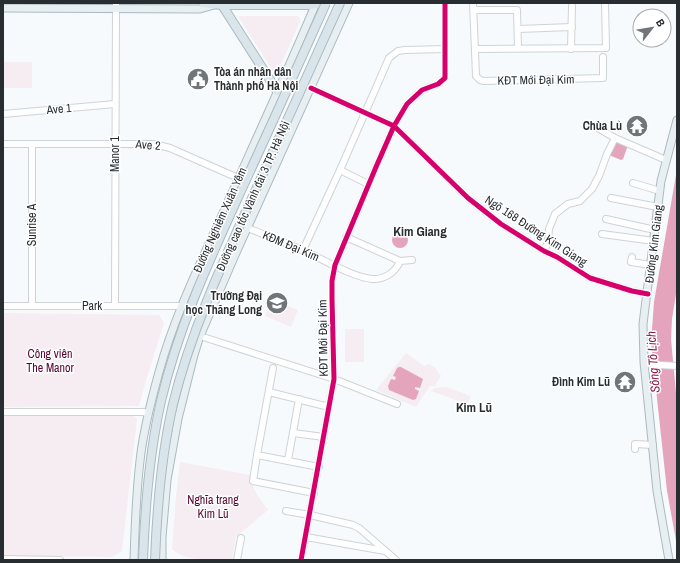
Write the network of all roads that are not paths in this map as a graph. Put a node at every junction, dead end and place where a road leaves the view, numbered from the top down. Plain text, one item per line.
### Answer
1 (203, 3) edge
2 (326, 3) edge
3 (340, 3) edge
4 (349, 3) edge
5 (445, 3) edge
6 (316, 4) edge
7 (605, 4) edge
8 (218, 5) junction
9 (116, 6) edge
10 (473, 6) edge
11 (572, 6) dead end
12 (3, 8) edge
13 (572, 27) junction
14 (518, 29) junction
15 (518, 48) junction
16 (445, 49) junction
17 (475, 49) junction
18 (571, 49) junction
19 (603, 57) dead end
20 (311, 88) junction
21 (277, 91) junction
22 (115, 104) junction
23 (365, 112) junction
24 (3, 114) edge
25 (677, 120) edge
26 (394, 126) junction
27 (596, 127) dead end
28 (615, 138) junction
29 (115, 143) junction
30 (3, 144) edge
31 (32, 144) junction
32 (666, 160) junction
33 (340, 170) junction
34 (238, 178) junction
35 (633, 183) dead end
36 (368, 184) junction
37 (660, 191) junction
38 (612, 198) dead end
39 (658, 207) junction
40 (606, 219) dead end
41 (248, 228) junction
42 (655, 230) junction
43 (602, 234) dead end
44 (346, 237) junction
45 (654, 241) junction
46 (303, 250) junction
47 (544, 251) junction
48 (632, 257) dead end
49 (412, 260) dead end
50 (400, 261) junction
51 (335, 265) junction
52 (651, 266) junction
53 (648, 294) junction
54 (32, 305) junction
55 (3, 306) edge
56 (115, 306) junction
57 (182, 306) junction
58 (200, 336) junction
59 (647, 364) junction
60 (677, 366) edge
61 (273, 368) dead end
62 (334, 379) junction
63 (269, 392) junction
64 (299, 399) junction
65 (397, 404) dead end
66 (329, 407) junction
67 (3, 412) edge
68 (148, 414) junction
69 (178, 419) junction
70 (294, 432) junction
71 (324, 437) junction
72 (653, 445) junction
73 (635, 449) dead end
74 (257, 455) junction
75 (288, 460) junction
76 (319, 466) junction
77 (314, 493) junction
78 (286, 511) dead end
79 (310, 515) junction
80 (306, 537) junction
81 (241, 538) dead end
82 (386, 551) junction
83 (3, 559) edge
84 (60, 560) edge
85 (134, 560) edge
86 (143, 560) edge
87 (156, 560) edge
88 (162, 560) edge
89 (237, 560) edge
90 (301, 560) edge
91 (305, 560) edge
92 (396, 560) edge
93 (669, 560) edge

1 - 8 highway
2 - 6 highway
2 - 86 highway, Đường cao tốc Vành đai 3 TP. Hà Nội, bridge
3 - 87 highway, Đường cao tốc Vành đai 3 TP. Hà Nội, bridge
4 - 20 main road
5 - 16 street, KĐT Mới Đại Kim
6 - 8 highway
6 - 21 main road, Đường Nghiêm Xuân Yêm
7 - 18 street
8 - 9 main road
8 - 21 highway
9 - 12 main road
9 - 22 street, Manor 1
10 - 14 street, KĐT Mới Đại Kim
10 - 17 street, KĐT Mới Đại Kim
11 - 13 street
13 - 14 street
13 - 18 street
14 - 15 street, KĐT Mới Đại Kim
15 - 17 street
15 - 18 street
16 - 23 street
16 - 26 street, KĐT Mới Đại Kim
17 - 19 street, KĐT Mới Đại Kim
20 - 23 street
20 - 41 main road
21 - 34 main road, Đường Nghiêm Xuân Yêm
22 - 24 street, Ave 1
22 - 29 street, Manor 1
23 - 26 street
23 - 33 street
25 - 32 main road, Đường Kim Giang
26 - 36 street, KĐT Mới Đại Kim
26 - 47 street, Ngõ 168 Đường Kim Giang
27 - 28 street
28 - 32 street
28 - 47 street
29 - 31 street, Ave 2
29 - 34 street, Ave 2
29 - 56 street, Manor 1
30 - 31 street, Ave 2
31 - 54 street, Sunrise A
32 - 37 main road, Đường Kim Giang
33 - 36 street
33 - 46 street
34 - 57 main road, Đường Nghiêm Xuân Yêm
35 - 37 street
36 - 44 street, KĐT Mới Đại Kim
37 - 39 main road, Đường Kim Giang
38 - 39 street
39 - 42 main road, Đường Kim Giang
40 - 42 street
41 - 46 street, KĐM Đại Kim
41 - 58 main road
42 - 45 main road, Đường Kim Giang
43 - 45 street
44 - 50 street
44 - 51 street, KĐT Mới Đại Kim
45 - 52 main road, Đường Kim Giang
46 - 51 street, KĐM Đại Kim
47 - 53 street, Ngõ 168 Đường Kim Giang
48 - 52 street
49 - 50 street
50 - 51 street
51 - 62 street, KĐT Mới Đại Kim
52 - 53 main road, Đường Kim Giang
53 - 59 main road, Đường Kim Giang
54 - 55 street, Park
54 - 56 street, Park
56 - 57 street, Park
57 - 68 main road, Đường Nghiêm Xuân Yêm
58 - 62 street
58 - 69 main road
59 - 60 street
59 - 72 main road, Đường Kim Giang
61 - 63 street
62 - 65 street
62 - 66 street, KĐT Mới Đại Kim
63 - 64 street
63 - 74 street
64 - 66 street
64 - 70 street
66 - 71 street, KĐT Mới Đại Kim
67 - 68 street
68 - 69 main road
68 - 85 main road, Đường Nghiêm Xuân Yêm
69 - 88 main road
70 - 71 street
70 - 75 street
71 - 76 street, KĐT Mới Đại Kim
72 - 73 street
72 - 93 main road, Đường Kim Giang
74 - 75 street
74 - 77 street
75 - 76 street
76 - 77 street, KĐT Mới Đại Kim
77 - 79 street, KĐT Mới Đại Kim
78 - 79 street
79 - 80 street, KĐT Mới Đại Kim
79 - 82 street
80 - 82 street
80 - 90 street, KĐT Mới Đại Kim
81 - 89 street
82 - 92 street
83 - 84 street
90 - 91 street, KĐT Mới Đại Kim

